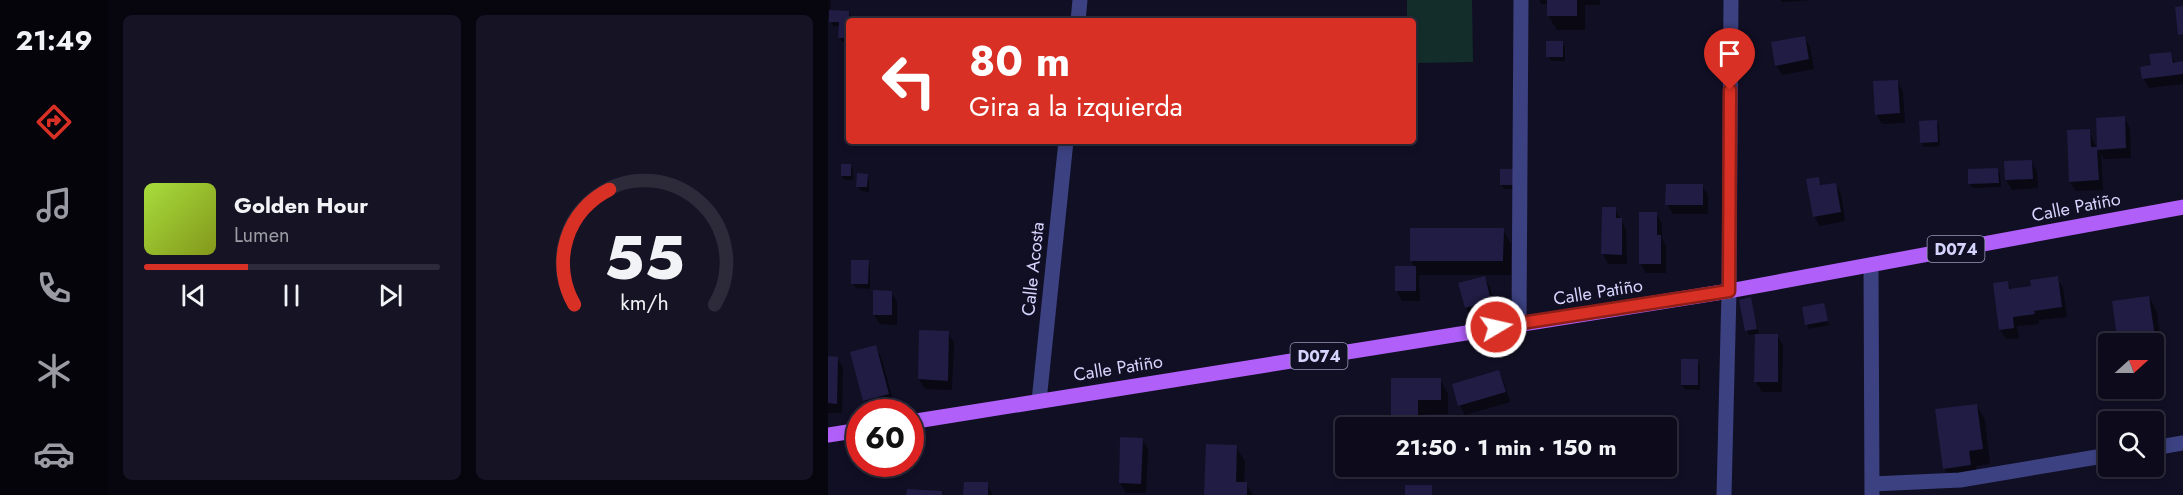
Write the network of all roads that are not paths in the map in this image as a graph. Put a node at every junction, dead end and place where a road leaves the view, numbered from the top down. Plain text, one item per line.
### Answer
1 (1080, 0) edge
2 (1521, 0) edge
3 (1731, 0) edge
4 (1078, 18) edge
5 (1066, 144) edge
6 (2183, 207) edge
7 (1872, 265) junction
8 (1729, 291) junction
9 (1519, 324) junction
10 (1039, 401) junction
11 (924, 420) edge
12 (846, 432) edge
13 (828, 435) edge
14 (2183, 443) edge
15 (2164, 446) edge
16 (2098, 457) edge
17 (1872, 489) edge
18 (1724, 495) edge

1 - 4 street
2 - 9 street
3 - 8 street
5 - 10 street, Calle Acosta
6 - 7 main road, Calle Patiño / D074
7 - 8 main road, Calle Patiño / D074
7 - 17 street
8 - 9 main road, Calle Patiño / D074
8 - 18 street
9 - 10 main road, Calle Patiño / D074
10 - 11 main road, Calle Patiño / D074
12 - 13 main road
14 - 15 street
16 - 17 street

